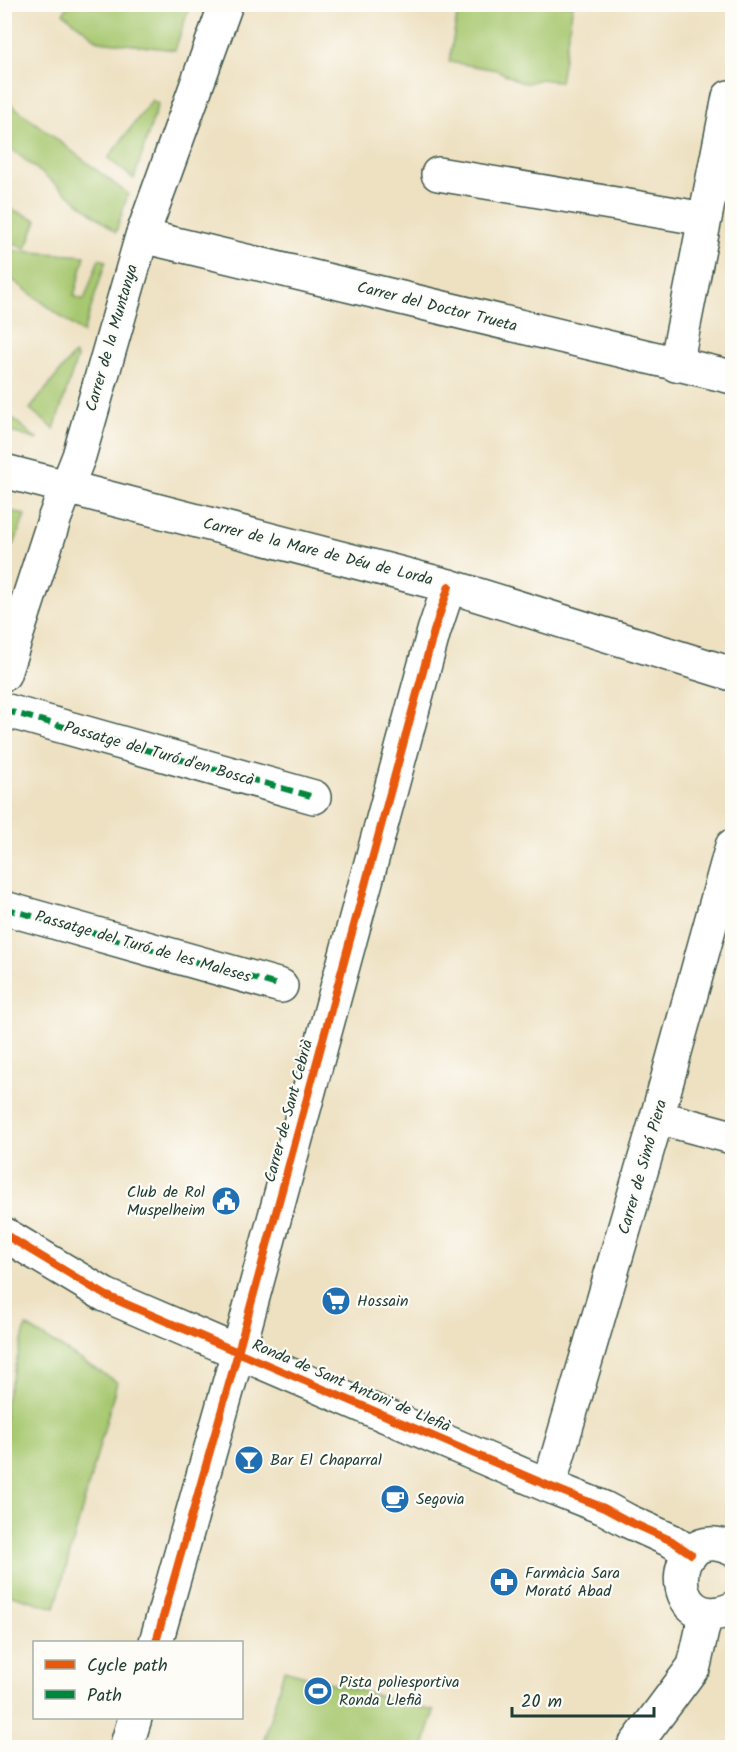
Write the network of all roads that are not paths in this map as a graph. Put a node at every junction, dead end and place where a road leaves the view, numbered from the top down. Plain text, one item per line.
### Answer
1 (226, 4) edge
2 (732, 97) edge
3 (438, 174) dead end
4 (705, 219) junction
5 (142, 236) junction
6 (676, 365) junction
7 (732, 377) edge
8 (4, 471) edge
9 (67, 487) junction
10 (449, 586) junction
11 (4, 674) edge
12 (732, 674) edge
13 (4, 710) edge
14 (314, 797) dead end
15 (732, 846) edge
16 (4, 908) edge
17 (282, 986) dead end
18 (657, 1117) junction
19 (732, 1137) edge
20 (4, 1234) edge
21 (238, 1352) junction
22 (549, 1486) junction
23 (732, 1549) edge
24 (691, 1554) junction
25 (719, 1611) edge
26 (156, 1641) edge
27 (135, 1719) edge
28 (126, 1748) edge
29 (633, 1748) edge

1 - 5 street, Carrer de la Muntanya
2 - 4 street
3 - 4 street
4 - 6 street
5 - 6 street, Carrer del Doctor Trueta
5 - 9 street, Carrer de la Muntanya
6 - 7 street, Carrer del Doctor Trueta
8 - 9 street, Carrer de la Mare de Déu de Lorda
9 - 10 street, Carrer de la Mare de Déu de Lorda
9 - 11 street, Carrer de la Muntanya
10 - 12 street, Carrer de la Mare de Déu de Lorda
10 - 21 street, Carrer de Sant Cebrià
13 - 14 street, Passatge del Turó d'en Boscà
15 - 18 street, Carrer de Simó Piera
16 - 17 street, Passatge del Turó de les Maleses
18 - 19 street
18 - 22 street, Carrer de Simó Piera
20 - 21 street, Ronda de Sant Antoni de Llefià
21 - 22 street, Ronda de Sant Antoni de Llefià
21 - 26 street, Carrer de Sant Cebrià
22 - 24 street, Ronda de Sant Antoni de Llefià
23 - 24 street
24 - 25 street
25 - 29 street
27 - 28 street

